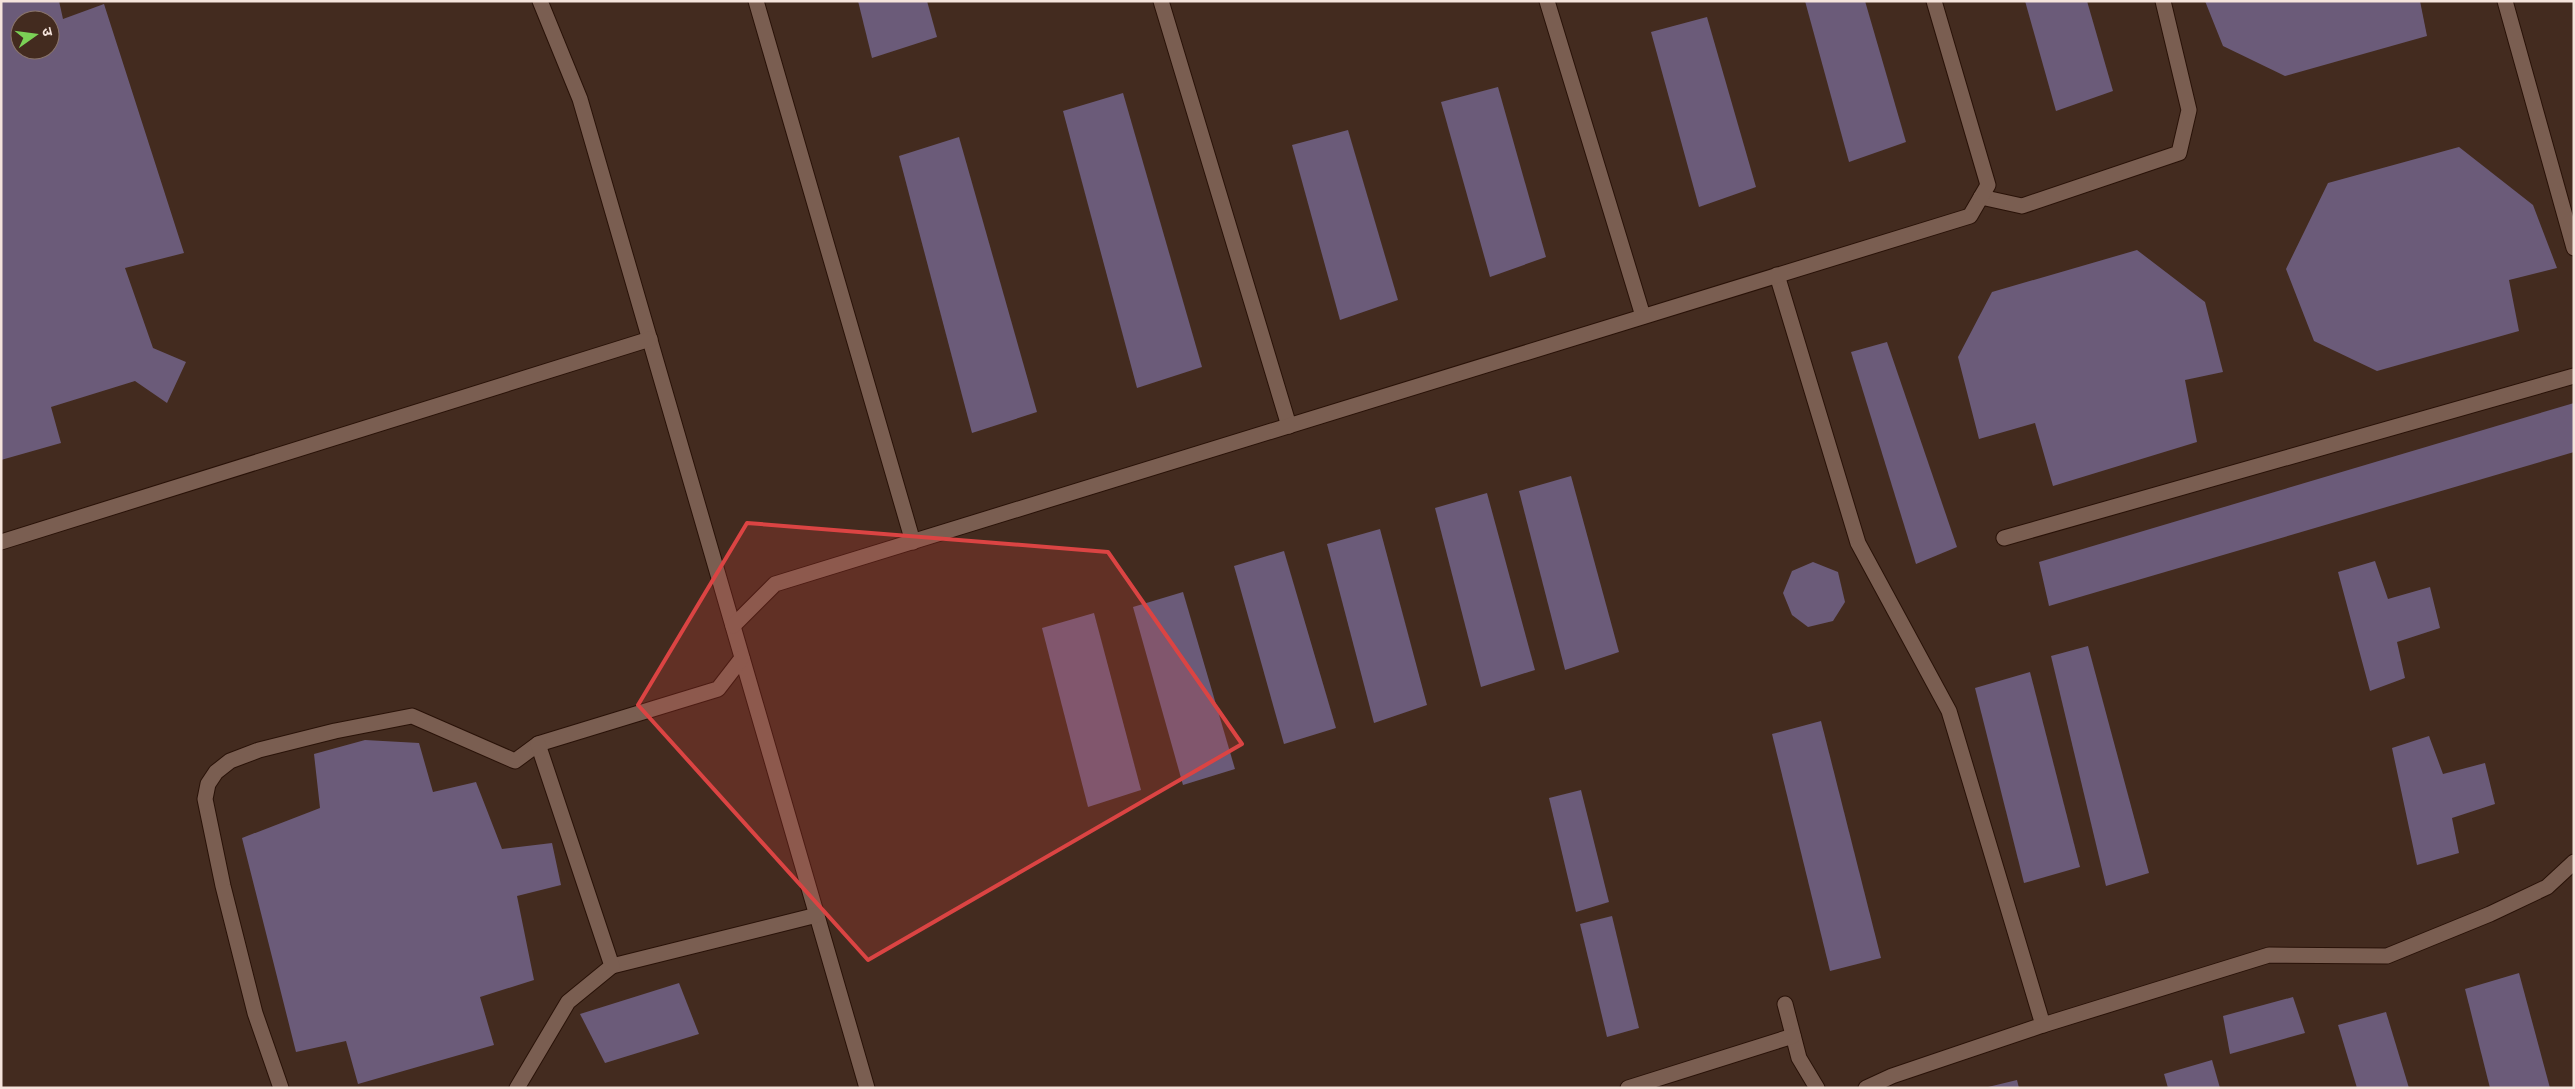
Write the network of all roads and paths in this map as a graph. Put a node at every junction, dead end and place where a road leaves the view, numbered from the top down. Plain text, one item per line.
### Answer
1 (540, 1) edge
2 (756, 1) edge
3 (1161, 1) edge
4 (1547, 1) edge
5 (1934, 1) edge
6 (2162, 1) edge
7 (2505, 1) edge
8 (1981, 197) junction
9 (2574, 248) edge
10 (1777, 275) junction
11 (1643, 316) junction
12 (650, 339) junction
13 (2574, 376) edge
14 (1289, 426) junction
15 (2004, 538) dead end
16 (1, 542) edge
17 (913, 542) junction
18 (733, 626) junction
19 (742, 658) junction
20 (538, 744) junction
21 (2574, 862) edge
22 (817, 915) junction
23 (612, 966) junction
24 (1784, 1004) dead end
25 (2043, 1026) junction
26 (1793, 1036) junction
27 (281, 1088) edge
28 (517, 1088) edge
29 (867, 1088) edge
30 (1628, 1088) edge
31 (1817, 1088) edge
32 (1866, 1088) edge

1 - 12 street
2 - 17 street
3 - 14 street
4 - 11 street
5 - 8 street
6 - 8 street
7 - 9 street
8 - 10 street
10 - 11 street
10 - 25 street
11 - 14 street
12 - 16 street
12 - 18 street
13 - 15 street
14 - 17 street
17 - 18 street
18 - 19 street
19 - 20 street
19 - 22 street
20 - 23 street
20 - 27 street
21 - 25 street
22 - 23 street
22 - 29 street
23 - 28 street
24 - 26 street
25 - 32 street
26 - 30 street
26 - 31 street

